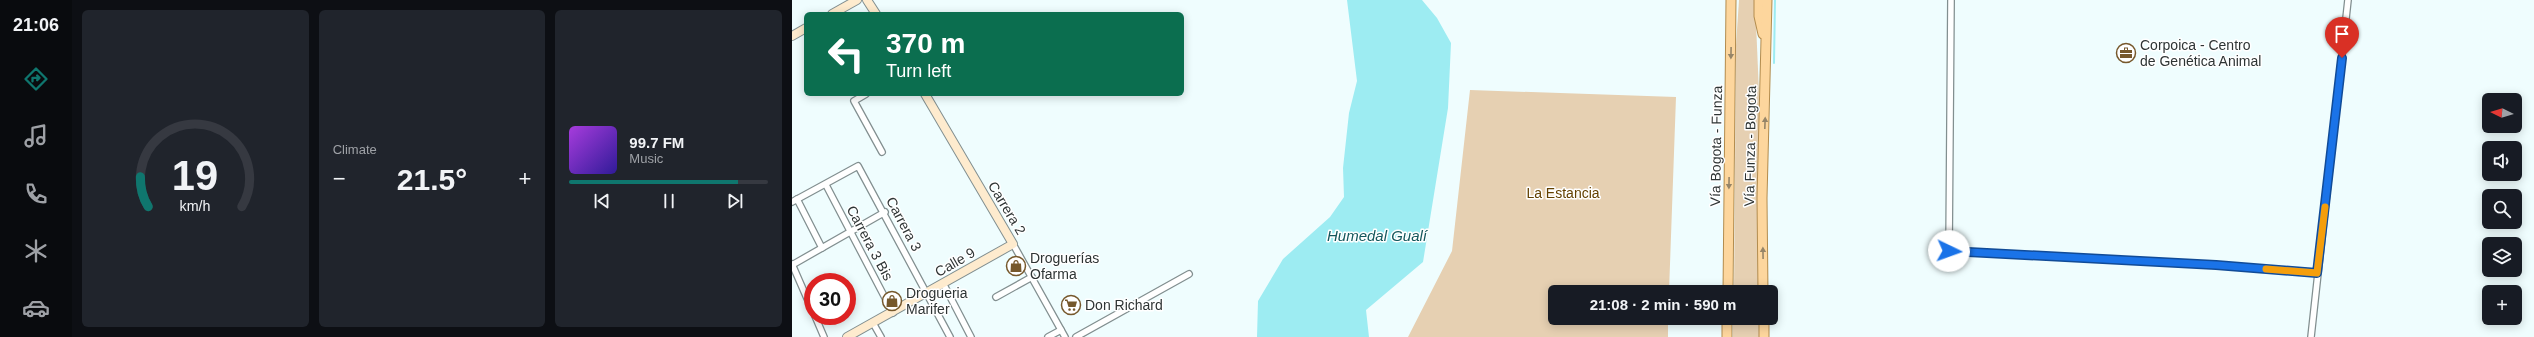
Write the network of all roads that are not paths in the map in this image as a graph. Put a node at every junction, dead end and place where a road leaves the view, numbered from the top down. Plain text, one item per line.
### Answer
1 (857, 0) edge
2 (867, 0) edge
3 (1731, 0) edge
4 (1735, 0) edge
5 (1759, 0) edge
6 (1767, 0) edge
7 (1951, 0) edge
8 (2348, 0) edge
9 (836, 12) edge
10 (875, 12) edge
11 (804, 29) edge
12 (1732, 35) junction
13 (792, 36) edge
14 (1767, 51) junction
15 (863, 96) edge
16 (926, 96) edge
17 (882, 152) dead end
18 (826, 184) junction
19 (794, 201) edge
20 (885, 212) junction
21 (852, 232) junction
22 (1013, 244) junction
23 (822, 248) junction
24 (792, 264) edge
25 (2317, 273) junction
26 (1189, 274) dead end
27 (1032, 277) junction
28 (943, 283) junction
29 (1728, 285) edge
30 (1763, 285) edge
31 (804, 291) edge
32 (927, 293) junction
33 (996, 297) dead end
34 (893, 313) junction
35 (874, 323) junction
36 (818, 325) edge
37 (1727, 325) edge
38 (1764, 325) edge
39 (1061, 330) junction
40 (824, 337) edge
41 (847, 337) edge
42 (881, 337) edge
43 (950, 337) edge
44 (971, 337) edge
45 (1048, 337) edge
46 (1065, 337) edge
47 (1076, 337) edge
48 (1727, 337) edge
49 (1764, 337) edge
50 (2311, 337) edge

1 - 9 main road
2 - 10 main road
3 - 12 main road, Vía Bogota - Funza
4 - 12 main road
5 - 14 main road
6 - 14 main road, Vía Funza - Bogota
7 - 25 street
8 - 25 street
11 - 13 main road
12 -> 29 main road, Vía Bogota - Funza
30 -> 14 main road, Vía Funza - Bogota
15 - 17 street
16 - 22 main road, Carrera 2
18 - 19 street
18 - 20 street, Carrera 3
18 - 21 street, Carrera 3 Bis
19 - 23 street
20 - 21 street
20 - 32 street, Carrera 3
21 - 23 street
21 - 34 street, Carrera 3 Bis
22 - 27 street, Carrera 2
22 - 28 main road, Calle 9
23 - 24 street
24 - 31 street
25 - 50 street
26 - 47 street
27 - 33 street
27 - 39 street, Carrera 2
28 - 32 main road, Calle 9
28 - 44 street
32 - 34 main road, Calle 9
32 - 43 street, Carrera 3
34 - 35 main road, Calle 9
35 - 41 main road, Calle 9
35 - 42 street
36 - 40 street
37 - 48 main road
38 - 49 main road
39 - 45 street
39 - 46 street, Carrera 2

